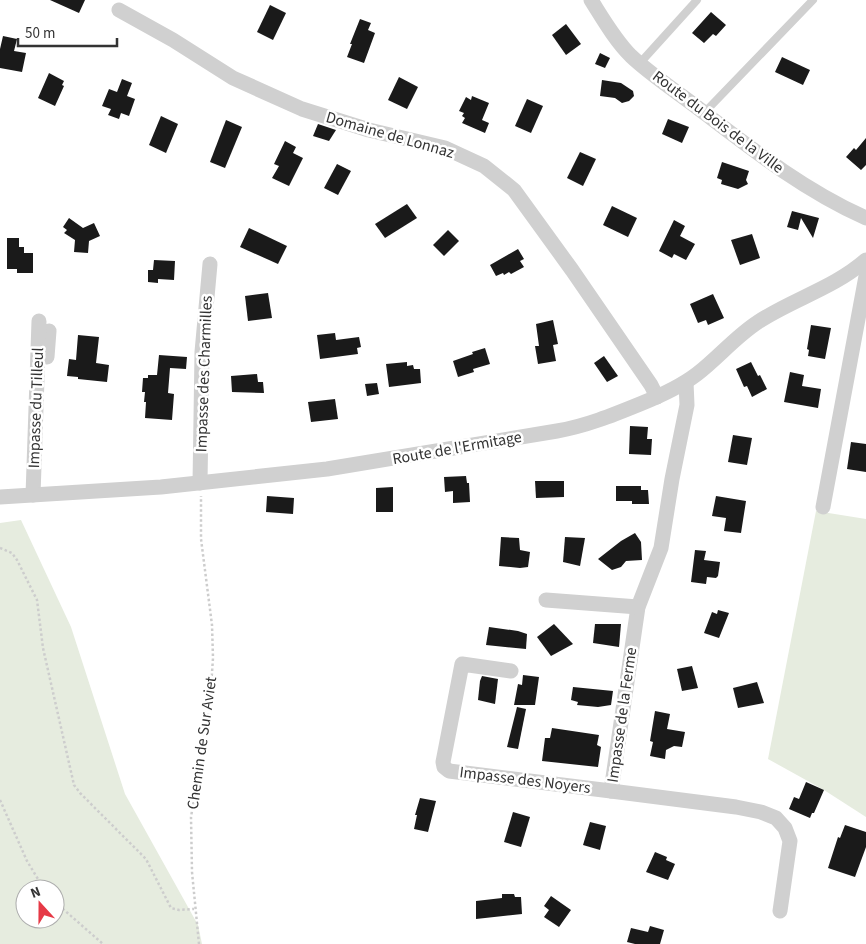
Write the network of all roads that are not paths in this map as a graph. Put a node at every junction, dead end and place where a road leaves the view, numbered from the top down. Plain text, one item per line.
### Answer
1 (591, 0) edge
2 (697, 0) edge
3 (812, 0) edge
4 (119, 10) dead end
5 (640, 63) junction
6 (704, 113) junction
7 (866, 218) edge
8 (866, 260) edge
9 (210, 264) dead end
10 (866, 276) edge
11 (44, 326) dead end
12 (686, 382) junction
13 (657, 397) junction
14 (200, 483) junction
15 (37, 495) junction
16 (0, 497) edge
17 (823, 507) dead end
18 (546, 600) dead end
19 (638, 607) junction
20 (511, 671) dead end
21 (611, 791) junction
22 (780, 911) dead end

1 - 5 street, Route du Bois de la Ville
2 - 5 lane
3 - 6 lane
4 - 13 street, Domaine de Lonnaz
5 - 6 street, Route du Bois de la Ville
6 - 7 street, Route du Bois de la Ville
8 - 12 street, Route de l'Ermitage
9 - 14 street, Impasse des Charmilles
10 - 17 street
11 - 15 street
12 - 13 street, Route de l'Ermitage
12 - 19 street, Impasse de la Ferme
13 - 14 street, Route de l'Ermitage
14 - 15 street, Route de l'Ermitage
15 - 16 street, Route de l'Ermitage
18 - 19 street
19 - 21 street, Impasse de la Ferme
20 - 21 street, Impasse des Noyers
21 - 22 street, Impasse de la Ferme

